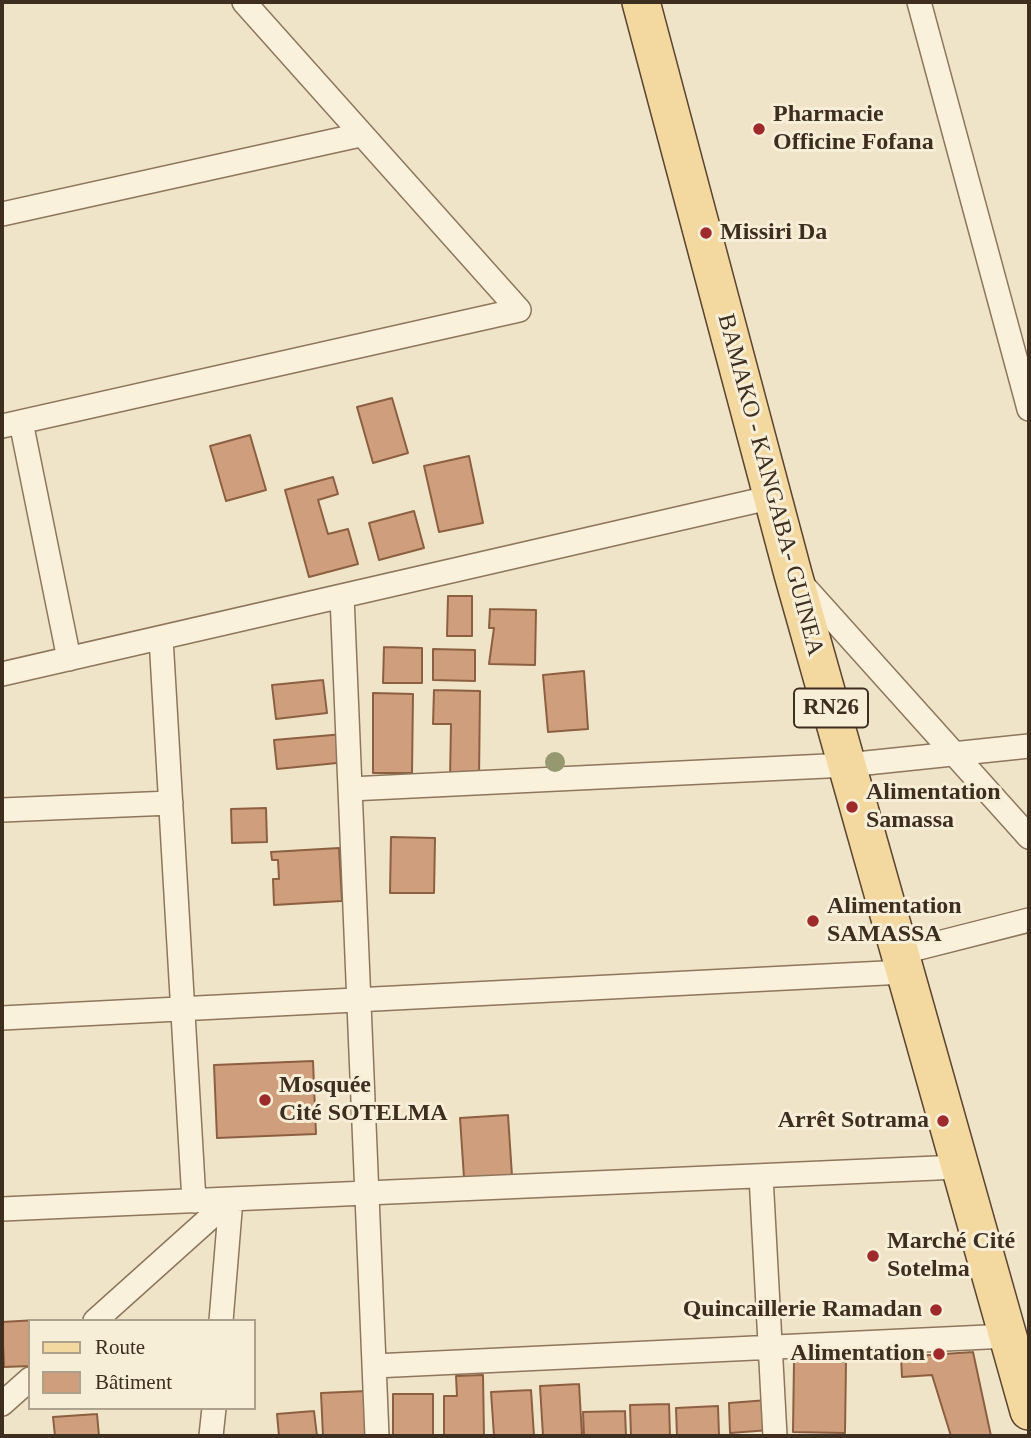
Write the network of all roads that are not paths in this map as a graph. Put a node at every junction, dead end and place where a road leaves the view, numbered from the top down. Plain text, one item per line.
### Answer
1 (244, 2) edge
2 (641, 2) edge
3 (919, 2) edge
4 (360, 135) junction
5 (2, 214) edge
6 (1029, 409) edge
7 (11, 424) edge
8 (773, 497) junction
9 (793, 574) junction
10 (342, 596) junction
11 (161, 638) junction
12 (69, 659) junction
13 (2, 674) edge
14 (1029, 746) edge
15 (953, 752) junction
16 (847, 765) junction
17 (350, 789) junction
18 (171, 803) junction
19 (2, 810) edge
20 (1029, 837) edge
21 (1029, 920) edge
22 (902, 962) junction
23 (359, 1000) junction
24 (183, 1009) junction
25 (2, 1018) edge
26 (959, 1167) junction
27 (761, 1176) junction
28 (367, 1193) junction
29 (231, 1199) junction
30 (194, 1201) junction
31 (2, 1209) edge
32 (97, 1319) edge
33 (221, 1319) edge
34 (1008, 1336) junction
35 (771, 1347) junction
36 (374, 1366) junction
37 (28, 1380) edge
38 (28, 1381) edge
39 (2, 1382) edge
40 (2, 1404) edge
41 (214, 1410) edge
42 (1029, 1411) edge
43 (211, 1436) edge
44 (377, 1436) edge
45 (775, 1436) edge

1 - 4 street
2 - 8 main road, BAMAKO - KANGABA- GUINEA / RN26
3 - 6 street
4 - 5 street
4 - 7 street
7 - 12 street
8 - 9 main road, BAMAKO - KANGABA- GUINEA / RN26
8 - 10 street
9 - 15 street
9 - 16 main road, BAMAKO - KANGABA- GUINEA / RN26
10 - 11 street
10 - 17 street
11 - 12 street
11 - 18 street
12 - 13 street
14 - 15 street
15 - 16 street
15 - 20 street
16 - 17 street
16 - 22 main road, BAMAKO - KANGABA- GUINEA / RN26
17 - 23 street
18 - 19 street
18 - 24 street
21 - 22 street
22 - 23 street
22 - 26 main road, BAMAKO - KANGABA- GUINEA / RN26
23 - 24 street
23 - 28 street
24 - 25 street
24 - 30 street
26 - 27 street
26 - 34 main road, BAMAKO - KANGABA- GUINEA / RN26
27 - 28 street
27 - 35 street
28 - 29 street
28 - 36 street
29 - 30 street
29 - 32 street
29 - 33 street
30 - 31 street
34 - 35 street
34 - 42 main road, BAMAKO - KANGABA- GUINEA / RN26
35 - 36 street
35 - 45 street
36 - 44 street
37 - 39 street
38 - 40 street
41 - 43 street

